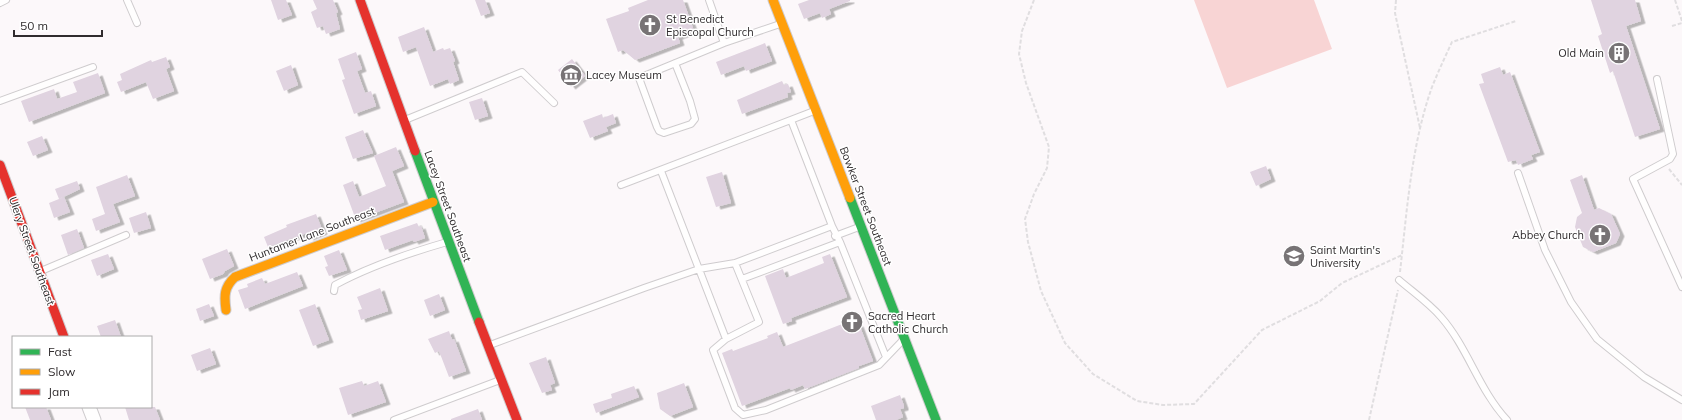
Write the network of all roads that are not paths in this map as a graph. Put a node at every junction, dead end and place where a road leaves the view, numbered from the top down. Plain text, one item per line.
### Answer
1 (6, 0) edge
2 (127, 0) edge
3 (360, 0) edge
4 (709, 0) edge
5 (773, 0) edge
6 (0, 3) edge
7 (137, 23) dead end
8 (782, 24) junction
9 (724, 43) junction
10 (675, 63) junction
11 (93, 67) dead end
12 (1657, 79) dead end
13 (0, 101) edge
14 (554, 103) dead end
15 (816, 110) junction
16 (792, 120) junction
17 (404, 121) junction
18 (0, 165) edge
19 (661, 171) junction
20 (1518, 173) dead end
21 (621, 185) dead end
22 (433, 202) junction
23 (832, 226) junction
24 (861, 226) junction
25 (126, 235) dead end
26 (835, 236) junction
27 (448, 241) junction
28 (840, 242) junction
29 (735, 263) junction
30 (699, 269) junction
31 (40, 272) junction
32 (742, 279) junction
33 (1399, 280) road end
34 (1682, 286) edge
35 (334, 291) dead end
36 (226, 310) dead end
37 (64, 336) edge
38 (726, 339) junction
39 (905, 339) junction
40 (489, 346) junction
41 (886, 357) junction
42 (501, 380) junction
43 (1682, 400) edge
44 (89, 408) edge
45 (94, 420) edge
46 (394, 420) edge
47 (517, 420) edge
48 (936, 420) edge
49 (1507, 420) edge

1 - 6 lane
2 - 7 lane
3 - 17 street, Lacey Street Southeast
4 - 9 lane
5 - 8 street, Bowker Street Southeast
8 - 9 lane
8 - 15 street, Bowker Street Southeast
9 - 10 lane
10 - 10 lane
11 - 13 lane
12 - 34 lane
14 - 17 lane
15 - 16 lane
15 - 24 street, Bowker Street Southeast
16 - 19 lane
16 - 23 lane
17 - 22 street, Lacey Street Southeast
18 - 31 street, Ulery Street Southeast
19 - 21 lane
19 - 30 lane
20 - 43 lane
22 - 27 street, Lacey Street Southeast
22 - 36 street, Huntamer Lane Southeast
23 - 26 lane
23 - 29 lane
24 - 26 lane
24 - 39 street, Bowker Street Southeast
25 - 31 lane
26 - 28 lane
27 - 35 lane
27 - 40 street, Lacey Street Southeast
28 - 32 lane
28 - 41 lane
29 - 30 lane
29 - 32 lane
30 - 38 lane
30 - 40 lane
31 - 37 street, Ulery Street Southeast
32 - 38 lane
33 - 49 lane
38 - 41 lane
39 - 41 lane
39 - 48 street, Bowker Street Southeast
40 - 42 street, Lacey Street Southeast
42 - 46 lane
42 - 47 street, Lacey Street Southeast
44 - 45 street

